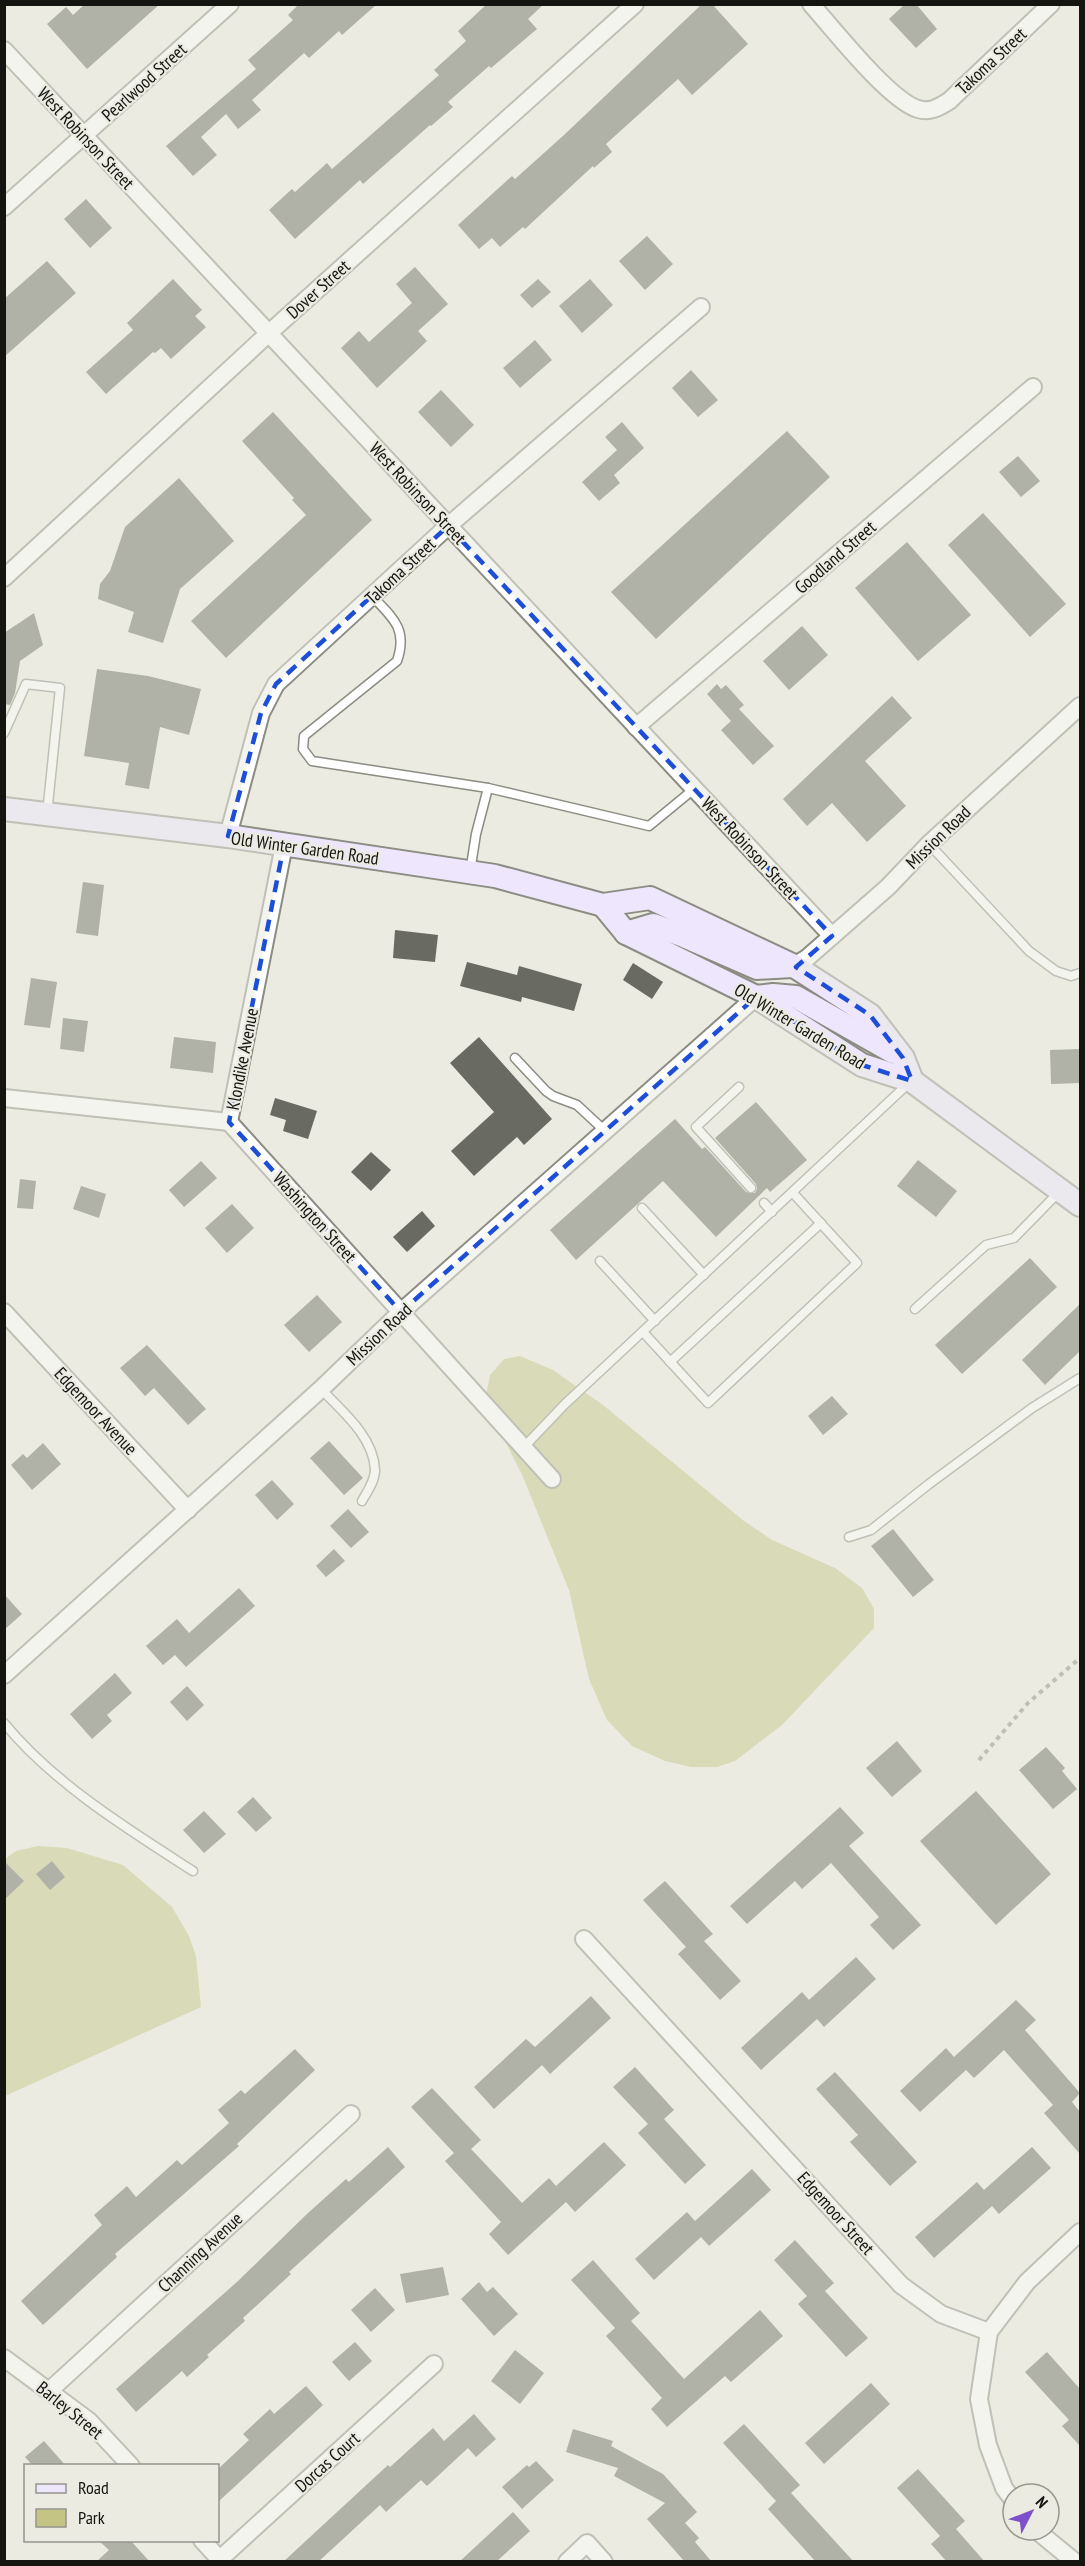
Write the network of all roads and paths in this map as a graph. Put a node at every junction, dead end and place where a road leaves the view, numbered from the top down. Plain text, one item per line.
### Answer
1 (230, 4) edge
2 (635, 4) edge
3 (812, 4) edge
4 (1051, 4) edge
5 (4, 50) edge
6 (84, 135) junction
7 (4, 207) edge
8 (701, 307) dead end
9 (269, 333) junction
10 (1033, 387) dead end
11 (448, 526) junction
12 (4, 578) edge
13 (372, 596) junction
14 (1080, 706) edge
15 (636, 727) junction
16 (4, 733) edge
17 (488, 788) junction
18 (694, 789) junction
19 (4, 809) edge
20 (46, 814) junction
21 (228, 836) junction
22 (929, 844) junction
23 (284, 845) junction
24 (470, 872) junction
25 (603, 905) junction
26 (626, 933) junction
27 (832, 936) junction
28 (794, 966) junction
29 (1080, 973) edge
30 (756, 997) junction
31 (515, 1058) dead end
32 (903, 1058) junction
33 (912, 1081) junction
34 (739, 1087) dead end
35 (4, 1098) edge
36 (229, 1122) junction
37 (605, 1131) junction
38 (751, 1188) dead end
39 (1060, 1190) junction
40 (793, 1193) junction
41 (764, 1203) dead end
42 (1080, 1205) edge
43 (642, 1208) dead end
44 (772, 1212) junction
45 (821, 1223) junction
46 (600, 1261) dead end
47 (704, 1275) junction
48 (915, 1308) dead end
49 (4, 1312) edge
50 (401, 1312) junction
51 (655, 1321) junction
52 (643, 1332) junction
53 (670, 1362) junction
54 (1080, 1378) edge
55 (321, 1389) junction
56 (524, 1447) junction
57 (552, 1479) dead end
58 (362, 1500) dead end
59 (188, 1510) junction
60 (849, 1537) dead end
61 (1080, 1658) edge
62 (4, 1676) edge
63 (4, 1724) edge
64 (980, 1760) dead end
65 (193, 1871) dead end
66 (584, 1938) dead end
67 (351, 2114) dead end
68 (1080, 2232) edge
69 (988, 2332) junction
70 (4, 2358) edge
71 (434, 2364) dead end
72 (49, 2391) junction
73 (129, 2464) edge
74 (1002, 2482) edge
75 (203, 2542) edge
76 (1051, 2542) edge
77 (221, 2560) edge
78 (567, 2562) edge
79 (604, 2562) edge
80 (1075, 2562) edge

1 - 6 street, Pearlwood Street
2 - 9 street, Dover Street
3 - 4 street, Takoma Street
5 - 6 street, West Robinson Street
6 - 7 street, Pearlwood Street
6 - 9 street, West Robinson Street
8 - 11 street, Takoma Street
9 - 11 street, West Robinson Street
9 - 12 street, Dover Street
10 - 15 street, Goodland Street
11 - 13 street, Takoma Street
11 - 15 street, West Robinson Street
13 - 17 lane
13 - 21 street, Takoma Street
14 - 22 street, Mission Road
15 - 18 street, West Robinson Street
16 - 20 lane
17 - 18 lane
17 - 24 lane
18 - 27 street, West Robinson Street
19 - 20 main road, Old Winter Garden Road
20 - 21 main road, Old Winter Garden Road
21 - 23 main road, Old Winter Garden Road
22 - 27 street, Mission Road
22 - 29 lane
23 - 24 main road, Old Winter Garden Road
23 - 36 street, Klondike Avenue
24 - 25 main road, Old Winter Garden Road
25 - 26 main road, Old Winter Garden Road
25 - 28 main road, Old Winter Garden Road
26 - 28 main road
26 - 30 main road, Old Winter Garden Road
27 - 28 street, Mission Road
28 - 32 main road, Old Winter Garden Road
30 - 32 main road
30 - 33 main road, Old Winter Garden Road
30 - 37 street, Mission Road
31 - 37 lane
32 - 33 main road, Old Winter Garden Road
33 - 39 main road, Old Winter Garden Road
33 - 40 lane
34 - 38 lane
35 - 36 street, Klondike Avenue
36 - 50 street, Washington Street
37 - 50 street, Mission Road
39 - 42 main road, Old Winter Garden Road
39 - 48 lane
40 - 44 lane
40 - 45 lane
41 - 44 lane
43 - 47 lane
44 - 47 lane
45 - 53 lane
45 - 53 lane
46 - 51 lane
47 - 51 lane
49 - 59 street, Edgemoor Avenue
50 - 55 street, Mission Road
50 - 56 street, Washington Street
51 - 52 lane
52 - 53 lane
52 - 56 lane
54 - 60 lane
55 - 58 lane
55 - 59 street, Mission Road
56 - 57 street, Washington Street
59 - 62 street, Mission Road
61 - 64 path
63 - 65 lane
66 - 69 street, Edgemoor Street
67 - 72 street, Channing Avenue
68 - 69 street
69 - 74 street
70 - 72 street, Barley Street
71 - 77 street, Dorcas Court
72 - 73 street, Barley Street
75 - 77 street
76 - 80 street
78 - 79 street

